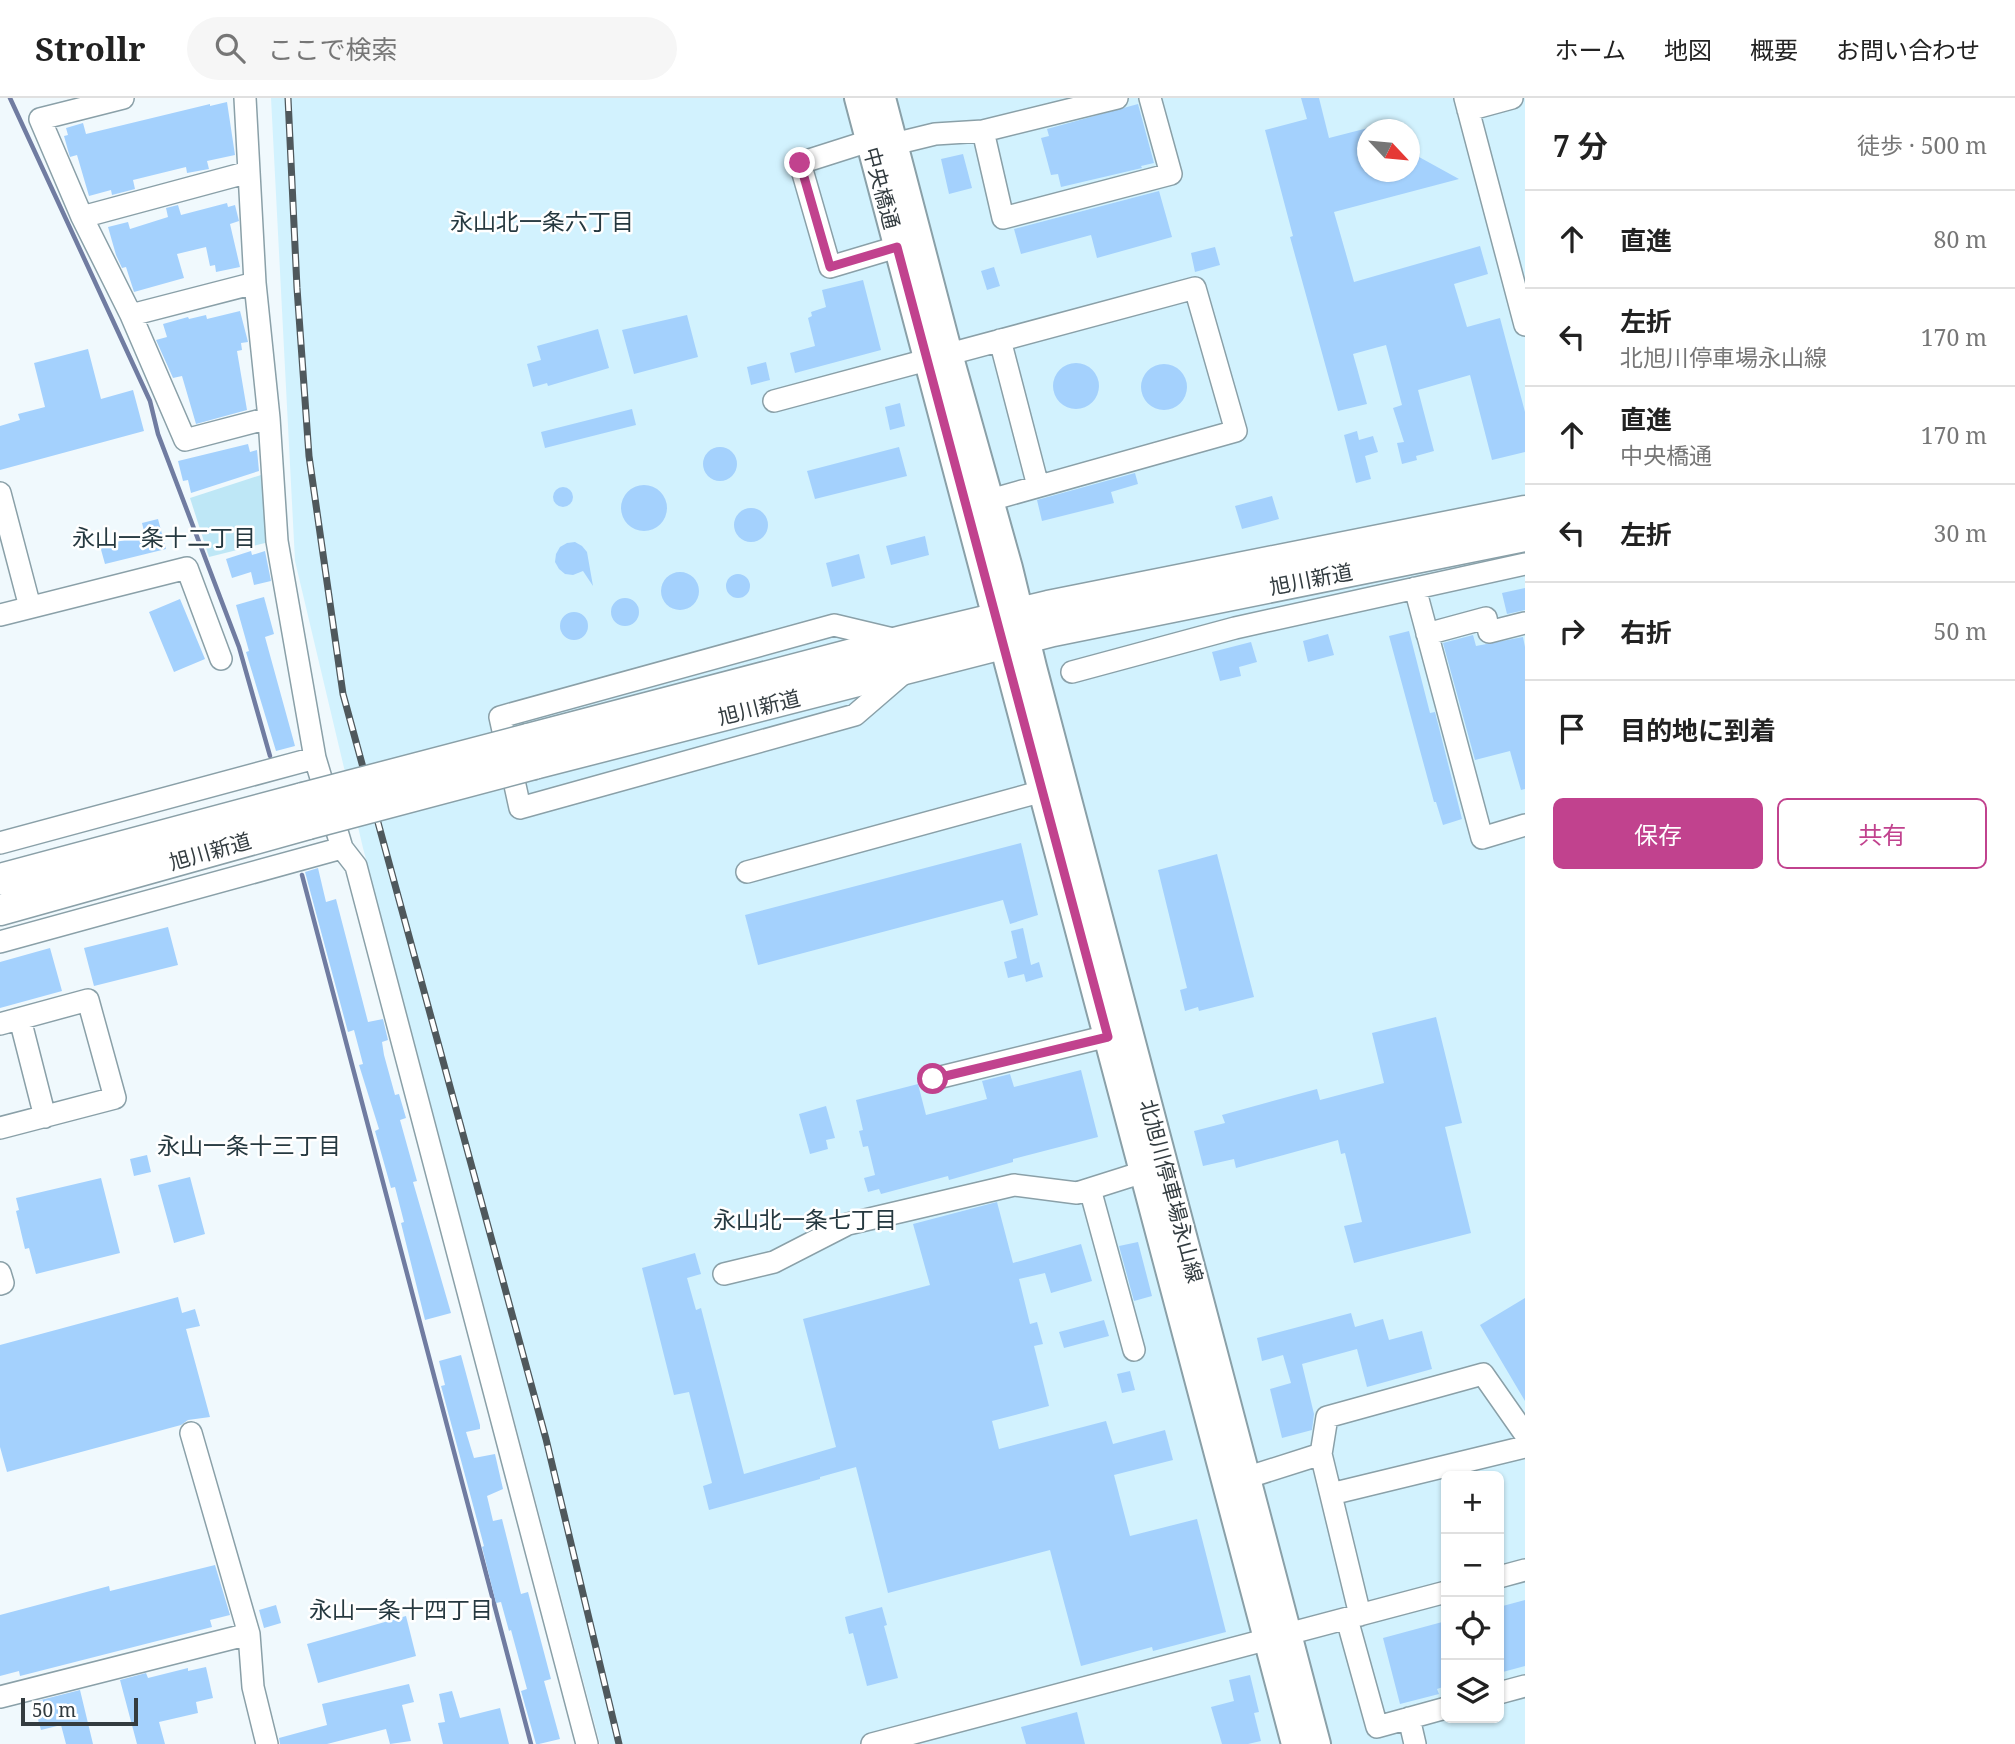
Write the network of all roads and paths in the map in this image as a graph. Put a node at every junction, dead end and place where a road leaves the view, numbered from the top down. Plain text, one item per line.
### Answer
1 (124, 98) edge
2 (244, 98) edge
3 (858, 98) edge
4 (882, 98) edge
5 (1117, 98) edge
6 (1150, 98) edge
7 (1512, 98) edge
8 (1466, 104) edge
9 (983, 131) junction
10 (882, 142) junction
11 (249, 172) junction
12 (82, 217) junction
13 (897, 247) junction
14 (255, 283) junction
15 (131, 315) junction
16 (1525, 325) edge
17 (1000, 340) junction
18 (938, 357) junction
19 (774, 401) dead end
20 (269, 418) junction
21 (1038, 486) junction
22 (0, 493) edge
23 (990, 500) junction
24 (1523, 541) edge
25 (1415, 588) junction
26 (1226, 596) junction
27 (30, 607) junction
28 (0, 615) edge
29 (1525, 623) edge
30 (1012, 628) junction
31 (1235, 628) junction
32 (1427, 634) junction
33 (905, 655) junction
34 (221, 659) dead end
35 (1072, 673) dead end
36 (315, 758) junction
37 (1043, 791) junction
38 (305, 811) junction
39 (1525, 825) edge
40 (0, 843) edge
41 (342, 848) junction
42 (747, 872) dead end
43 (0, 878) edge
44 (1086, 908) junction
45 (0, 910) edge
46 (0, 943) edge
47 (10, 1021) edge
48 (1108, 1037) junction
49 (933, 1079) dead end
50 (45, 1116) junction
51 (0, 1128) edge
52 (1154, 1169) junction
53 (1090, 1189) junction
54 (0, 1273) edge
55 (724, 1274) dead end
56 (0, 1284) edge
57 (1134, 1350) dead end
58 (191, 1433) dead end
59 (1525, 1434) edge
60 (1525, 1447) edge
61 (1321, 1454) junction
62 (1237, 1480) junction
63 (1331, 1494) junction
64 (1525, 1570) edge
65 (1504, 1576) edge
66 (1441, 1592) edge
67 (1354, 1617) junction
68 (249, 1634) junction
69 (1278, 1637) junction
70 (1525, 1686) edge
71 (1504, 1692) edge
72 (0, 1697) edge
73 (1441, 1709) edge
74 (1409, 1718) junction
75 (267, 1744) edge
76 (587, 1744) edge
77 (872, 1744) edge
78 (1295, 1744) edge
79 (1317, 1744) edge
80 (1415, 1744) edge

1 - 12 street
2 - 11 street
3 - 10 main road, 中央橋通
4 - 10 main road, 中央橋通
5 - 9 street
6 - 9 street
7 - 8 street
8 - 16 street
9 - 10 street
10 - 13 main road, 中央橋通
10 - 13 street
10 - 18 main road, 中央橋通
11 - 12 street
11 - 14 street
12 - 15 street
13 - 18 main road, 中央橋通
14 - 15 street
14 - 20 street
15 - 20 street
17 - 18 street
17 - 21 street
17 - 21 street
18 - 19 street
18 - 23 main road, 中央橋通
18 - 30 main road, 中央橋通
20 - 36 street
21 - 23 street
22 - 27 street
23 - 30 main road, 中央橋通
24 - 25 street
24 - 26 highway, 旭川新道
24 - 30 highway, 旭川新道
25 - 31 street
25 - 32 street
26 - 30 highway, 旭川新道
26 - 31 street
27 - 28 street
27 - 34 street
29 - 32 street
30 - 33 highway, 旭川新道
30 - 37 main road, 北旭川停車場永山線
30 - 44 main road, 北旭川停車場永山線
31 - 35 street
32 - 39 street
33 - 33 street
33 - 38 highway, 旭川新道, bridge
36 - 40 street
36 - 41 street
37 - 42 street
37 - 44 main road, 北旭川停車場永山線
38 - 43 highway, 旭川新道
38 - 45 highway, 旭川新道
41 - 46 street
41 - 76 street
44 - 48 main road, 北旭川停車場永山線
44 - 52 main road, 北旭川停車場永山線
47 - 50 street
47 - 50 street
48 - 49 street
48 - 52 main road, 北旭川停車場永山線
50 - 51 street
52 - 53 street
52 - 62 main road, 北旭川停車場永山線
53 - 55 street
53 - 57 street
54 - 56 street
58 - 68 street
59 - 61 street
60 - 63 street
61 - 62 street
61 - 63 street
62 - 69 main road, 北旭川停車場永山線
63 - 67 street
64 - 65 street
66 - 67 street
67 - 69 street
67 - 74 street
68 - 72 street
68 - 75 street
69 - 77 street
69 - 78 main road, 北旭川停車場永山線
69 - 79 main road, 北旭川停車場永山線
70 - 71 street
73 - 74 street
74 - 80 street

